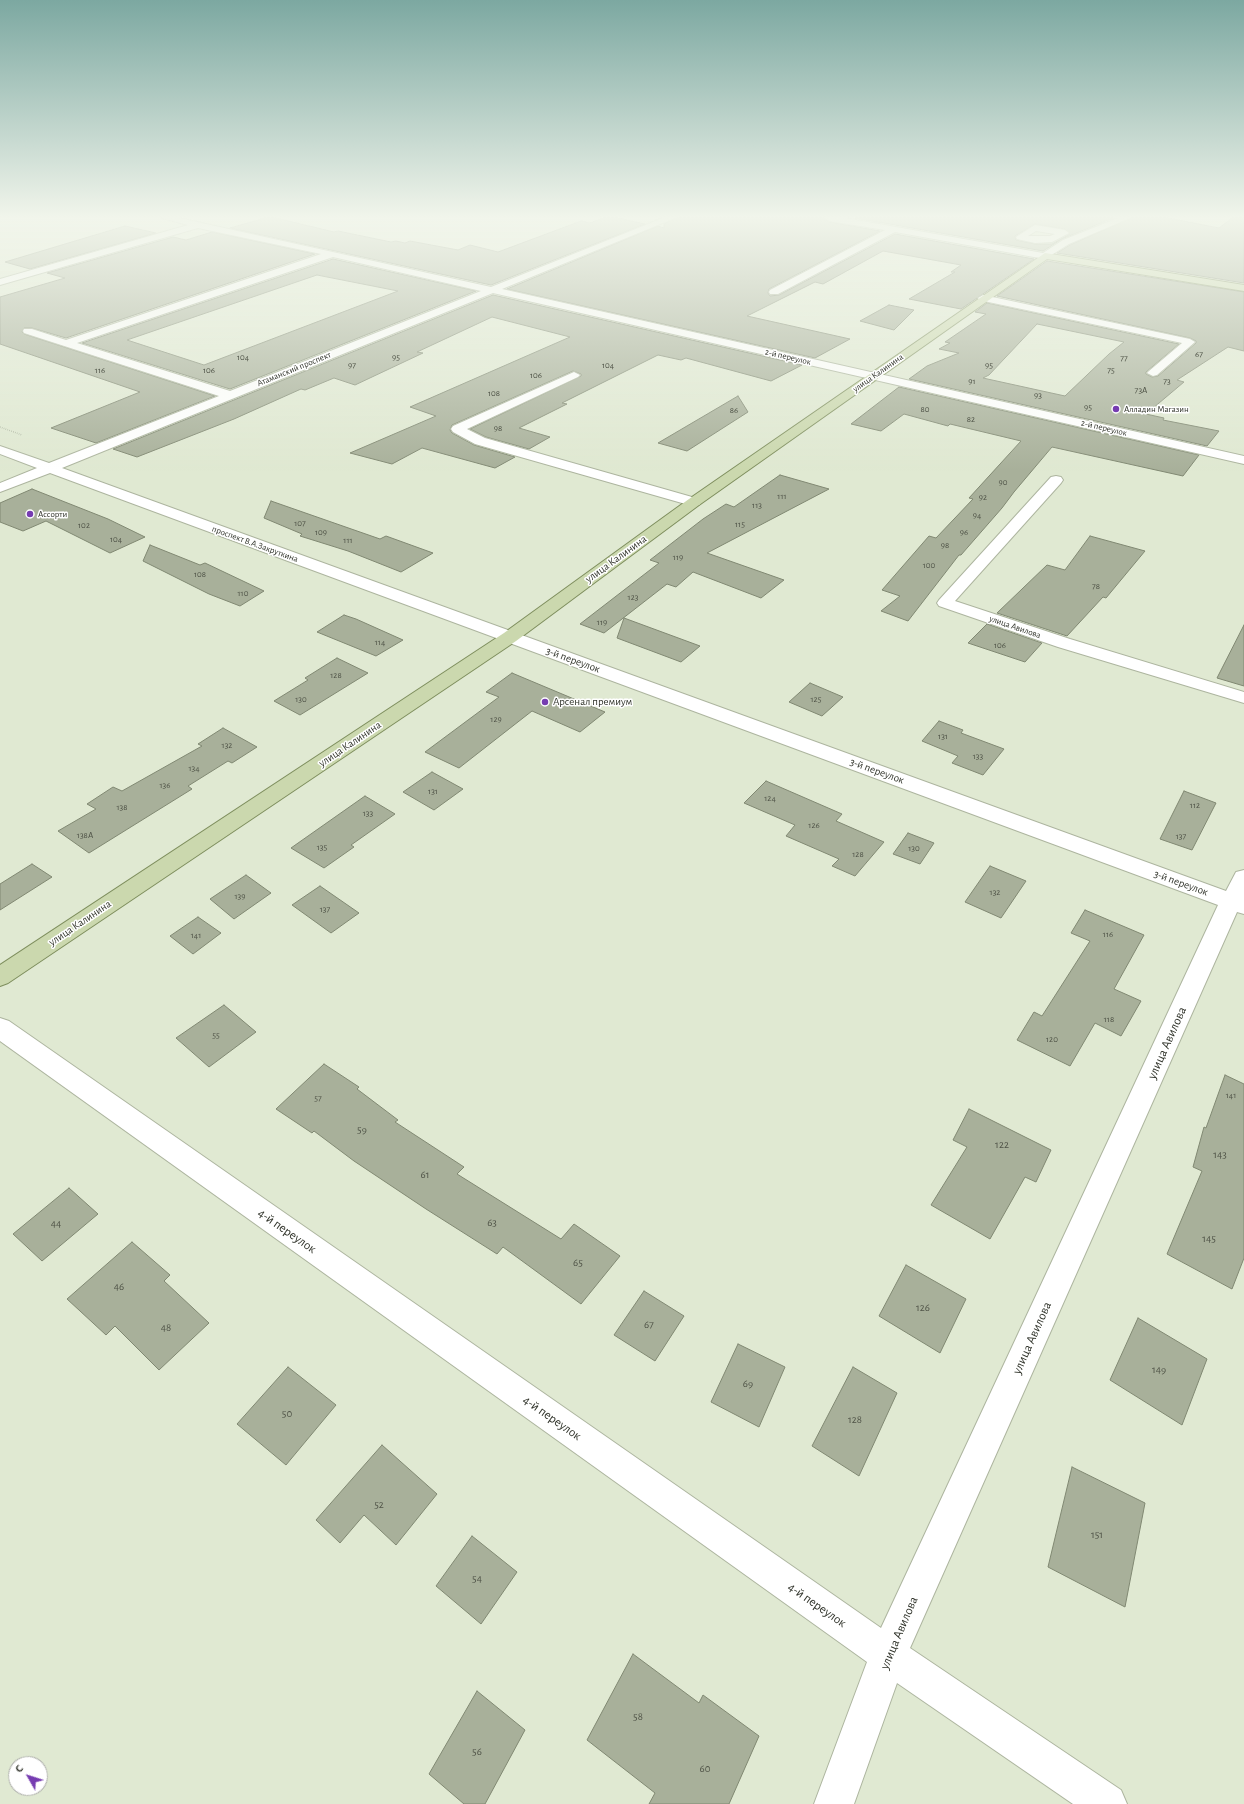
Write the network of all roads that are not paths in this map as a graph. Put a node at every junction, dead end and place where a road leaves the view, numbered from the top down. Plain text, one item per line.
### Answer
1 (189, 302) edge
2 (461, 302) edge
3 (546, 302) edge
4 (976, 302) edge
5 (1002, 302) edge
6 (28, 331) dead end
7 (67, 343) junction
8 (1153, 373) dead end
9 (574, 375) dead end
10 (874, 376) junction
11 (229, 395) junction
12 (0, 450) edge
13 (1244, 460) edge
14 (47, 468) junction
15 (1056, 480) dead end
16 (0, 488) edge
17 (694, 502) junction
18 (510, 637) junction
19 (1244, 698) edge
20 (1240, 895) edge
21 (0, 977) edge
22 (0, 1028) edge
23 (888, 1655) junction
24 (834, 1804) edge
25 (1107, 1804) edge

1 - 7 street
2 - 11 street, Атаманский проспект
3 - 10 street, 2-й переулок
4 - 10 main road, улица Калинина
5 - 8 street
6 - 7 street
7 - 11 street
9 - 17 street
10 - 13 street, 2-й переулок
10 - 17 main road, улица Калинина
11 - 14 street, Атаманский проспект
12 - 14 street, проспект В.А.Закруткина
14 - 16 street, Атаманский проспект
14 - 18 street, проспект В.А.Закруткина
15 - 19 street, улица Авилова
17 - 18 main road, улица Калинина
18 - 20 street, 3-й переулок
18 - 21 main road, улица Калинина
20 - 23 street, улица Авилова
22 - 23 street, 4-й переулок
23 - 24 street, улица Авилова
23 - 25 street, 4-й переулок

